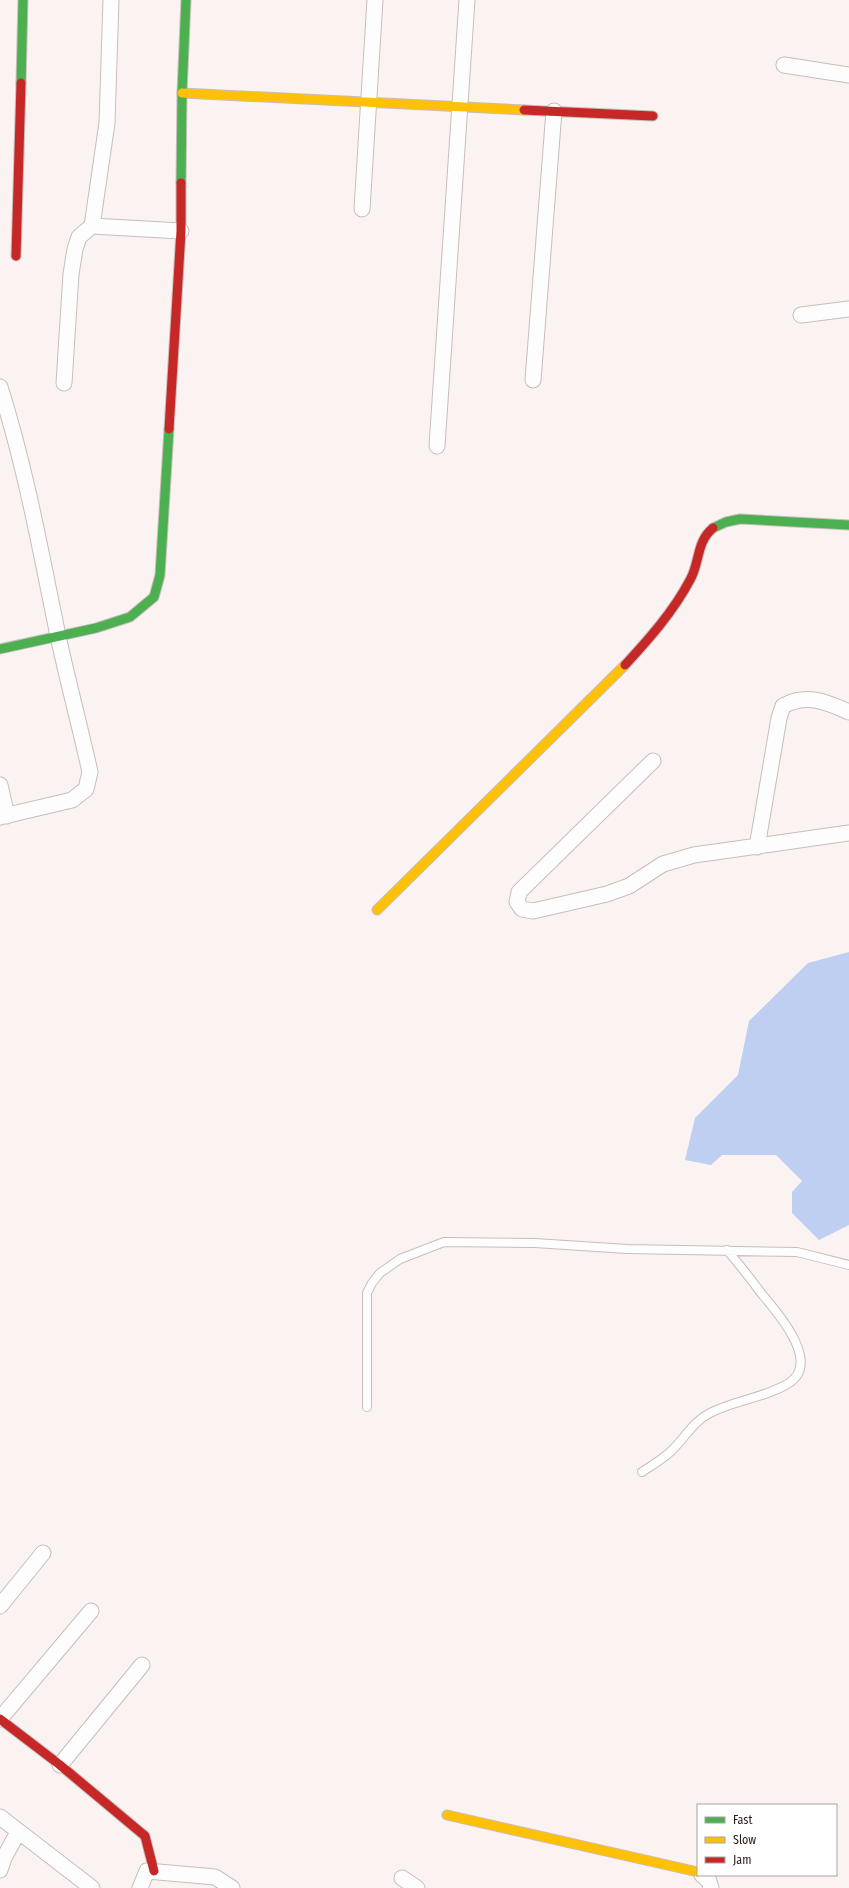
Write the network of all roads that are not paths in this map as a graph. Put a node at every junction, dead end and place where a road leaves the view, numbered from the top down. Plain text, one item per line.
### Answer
1 (23, 0) edge
2 (111, 0) edge
3 (186, 0) edge
4 (375, 0) edge
5 (467, 0) edge
6 (784, 65) dead end
7 (849, 75) edge
8 (182, 93) junction
9 (368, 102) junction
10 (460, 107) junction
11 (554, 111) junction
12 (653, 116) dead end
13 (362, 209) dead end
14 (92, 226) junction
15 (181, 231) junction
16 (16, 256) dead end
17 (849, 308) edge
18 (801, 315) dead end
19 (534, 380) dead end
20 (64, 383) dead end
21 (0, 387) edge
22 (6, 428) edge
23 (437, 446) dead end
24 (849, 526) edge
25 (59, 637) junction
26 (0, 649) edge
27 (849, 712) edge
28 (653, 761) dead end
29 (0, 785) edge
30 (3, 817) edge
31 (849, 833) edge
32 (757, 847) junction
33 (377, 910) dead end
34 (727, 1250) junction
35 (849, 1265) edge
36 (367, 1407) dead end
37 (642, 1472) dead end
38 (43, 1553) dead end
39 (0, 1606) edge
40 (91, 1612) dead end
41 (142, 1665) dead end
42 (0, 1719) edge
43 (60, 1765) junction
44 (447, 1815) dead end
45 (0, 1817) edge
46 (18, 1832) junction
47 (0, 1870) edge
48 (154, 1871) junction
49 (697, 1872) edge
50 (703, 1876) edge
51 (402, 1878) dead end
52 (92, 1888) edge
53 (140, 1888) edge
54 (232, 1888) edge
55 (417, 1888) edge
56 (711, 1888) edge

1 - 16 street
2 - 14 street
3 - 8 street
4 - 9 street
5 - 10 street
6 - 7 street
8 - 9 street
8 - 15 street
9 - 10 street
9 - 13 street
10 - 11 street
10 - 23 street
11 - 12 street
11 - 19 street
14 - 15 street
14 - 20 street
15 - 25 street
17 - 18 street
21 - 22 street
22 - 25 street
24 - 33 street
25 - 26 street
25 - 30 street
27 - 32 street
28 - 32 street
29 - 30 street
31 - 32 street
34 - 35 lane
34 - 36 lane
34 - 37 lane
38 - 39 street
40 - 42 street
41 - 43 street
42 - 43 street
43 - 48 street
44 - 49 street
45 - 46 street
46 - 47 street
46 - 52 street
48 - 53 street
48 - 54 street
50 - 56 street
51 - 55 street

